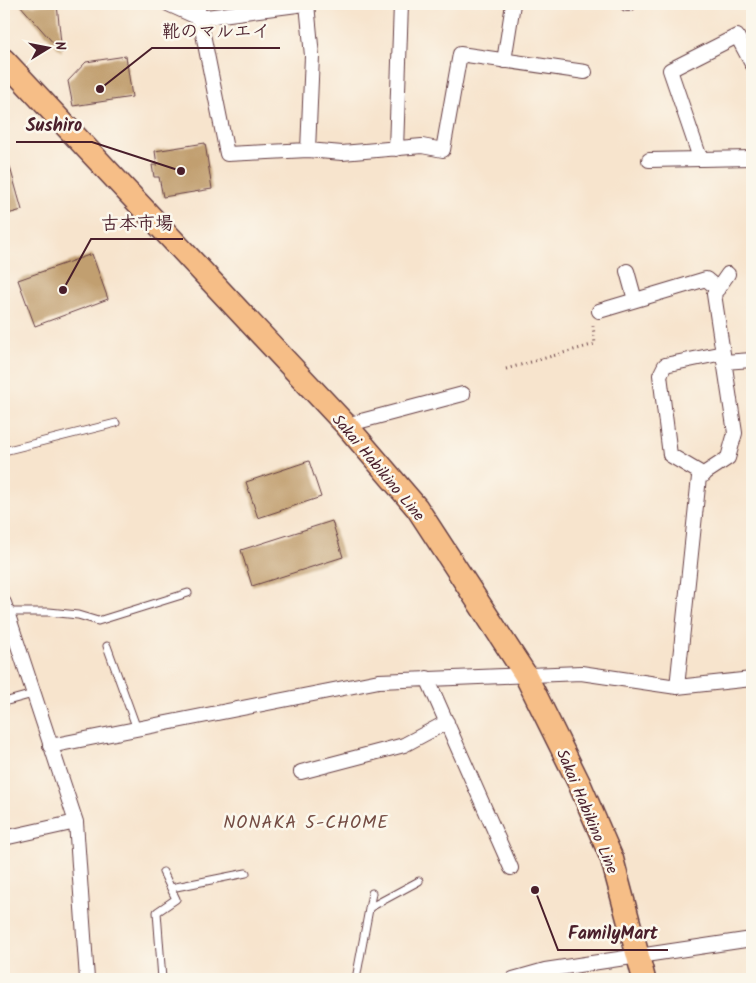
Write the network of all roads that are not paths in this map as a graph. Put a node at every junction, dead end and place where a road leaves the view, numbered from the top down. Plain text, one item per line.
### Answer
1 (168, 4) edge
2 (197, 4) edge
3 (306, 4) edge
4 (401, 4) edge
5 (513, 4) edge
6 (268, 6) edge
7 (199, 18) junction
8 (4, 60) edge
9 (504, 61) junction
10 (752, 64) edge
11 (585, 72) dead end
12 (396, 149) junction
13 (308, 150) junction
14 (700, 158) junction
15 (752, 158) edge
16 (649, 160) dead end
17 (627, 271) dead end
18 (728, 274) dead end
19 (718, 288) junction
20 (634, 300) junction
21 (599, 311) road end
22 (724, 358) junction
23 (752, 360) edge
24 (463, 394) dead end
25 (116, 423) dead end
26 (346, 425) junction
27 (4, 451) edge
28 (704, 474) junction
29 (188, 593) dead end
30 (5, 608) edge
31 (107, 646) dead end
32 (524, 674) junction
33 (427, 678) junction
34 (752, 679) edge
35 (677, 687) junction
36 (33, 694) junction
37 (4, 702) edge
38 (447, 722) junction
39 (137, 729) junction
40 (50, 746) junction
41 (301, 772) dead end
42 (76, 822) junction
43 (4, 838) edge
44 (512, 868) dead end
45 (164, 872) dead end
46 (246, 873) dead end
47 (419, 881) dead end
48 (171, 888) junction
49 (372, 893) dead end
50 (369, 908) junction
51 (752, 939) edge
52 (640, 956) junction
53 (87, 979) edge
54 (162, 979) edge
55 (356, 979) edge
56 (512, 979) edge
57 (644, 979) edge

1 - 7 street
2 - 7 street
3 - 6 street
3 - 13 street
4 - 12 street
5 - 9 street
6 - 7 street
7 - 13 street
8 - 26 main road, Sakai Habikino Line
9 - 11 street
9 - 12 street
10 - 14 street
12 - 13 street
14 - 15 street
14 - 16 street
17 - 20 street
18 - 19 street
19 - 20 street
19 - 22 street
20 - 21 street
22 - 23 street
22 - 28 street
22 - 28 street
24 - 26 street
25 - 27 lane
26 - 32 main road, Sakai Habikino Line
28 - 35 street
29 - 30 lane
30 - 36 street
31 - 39 lane
32 - 33 street
32 - 35 street
32 - 52 main road, Sakai Habikino Line
33 - 38 street
33 - 39 street
34 - 35 street
36 - 37 lane
36 - 40 street
38 - 41 street
38 - 44 street
39 - 40 street
40 - 42 street
42 - 43 street
42 - 53 street
45 - 48 lane
46 - 48 lane
47 - 50 lane
48 - 54 lane
49 - 50 lane
50 - 55 lane
51 - 52 street
52 - 56 street
52 - 57 main road, Sakai Habikino Line

